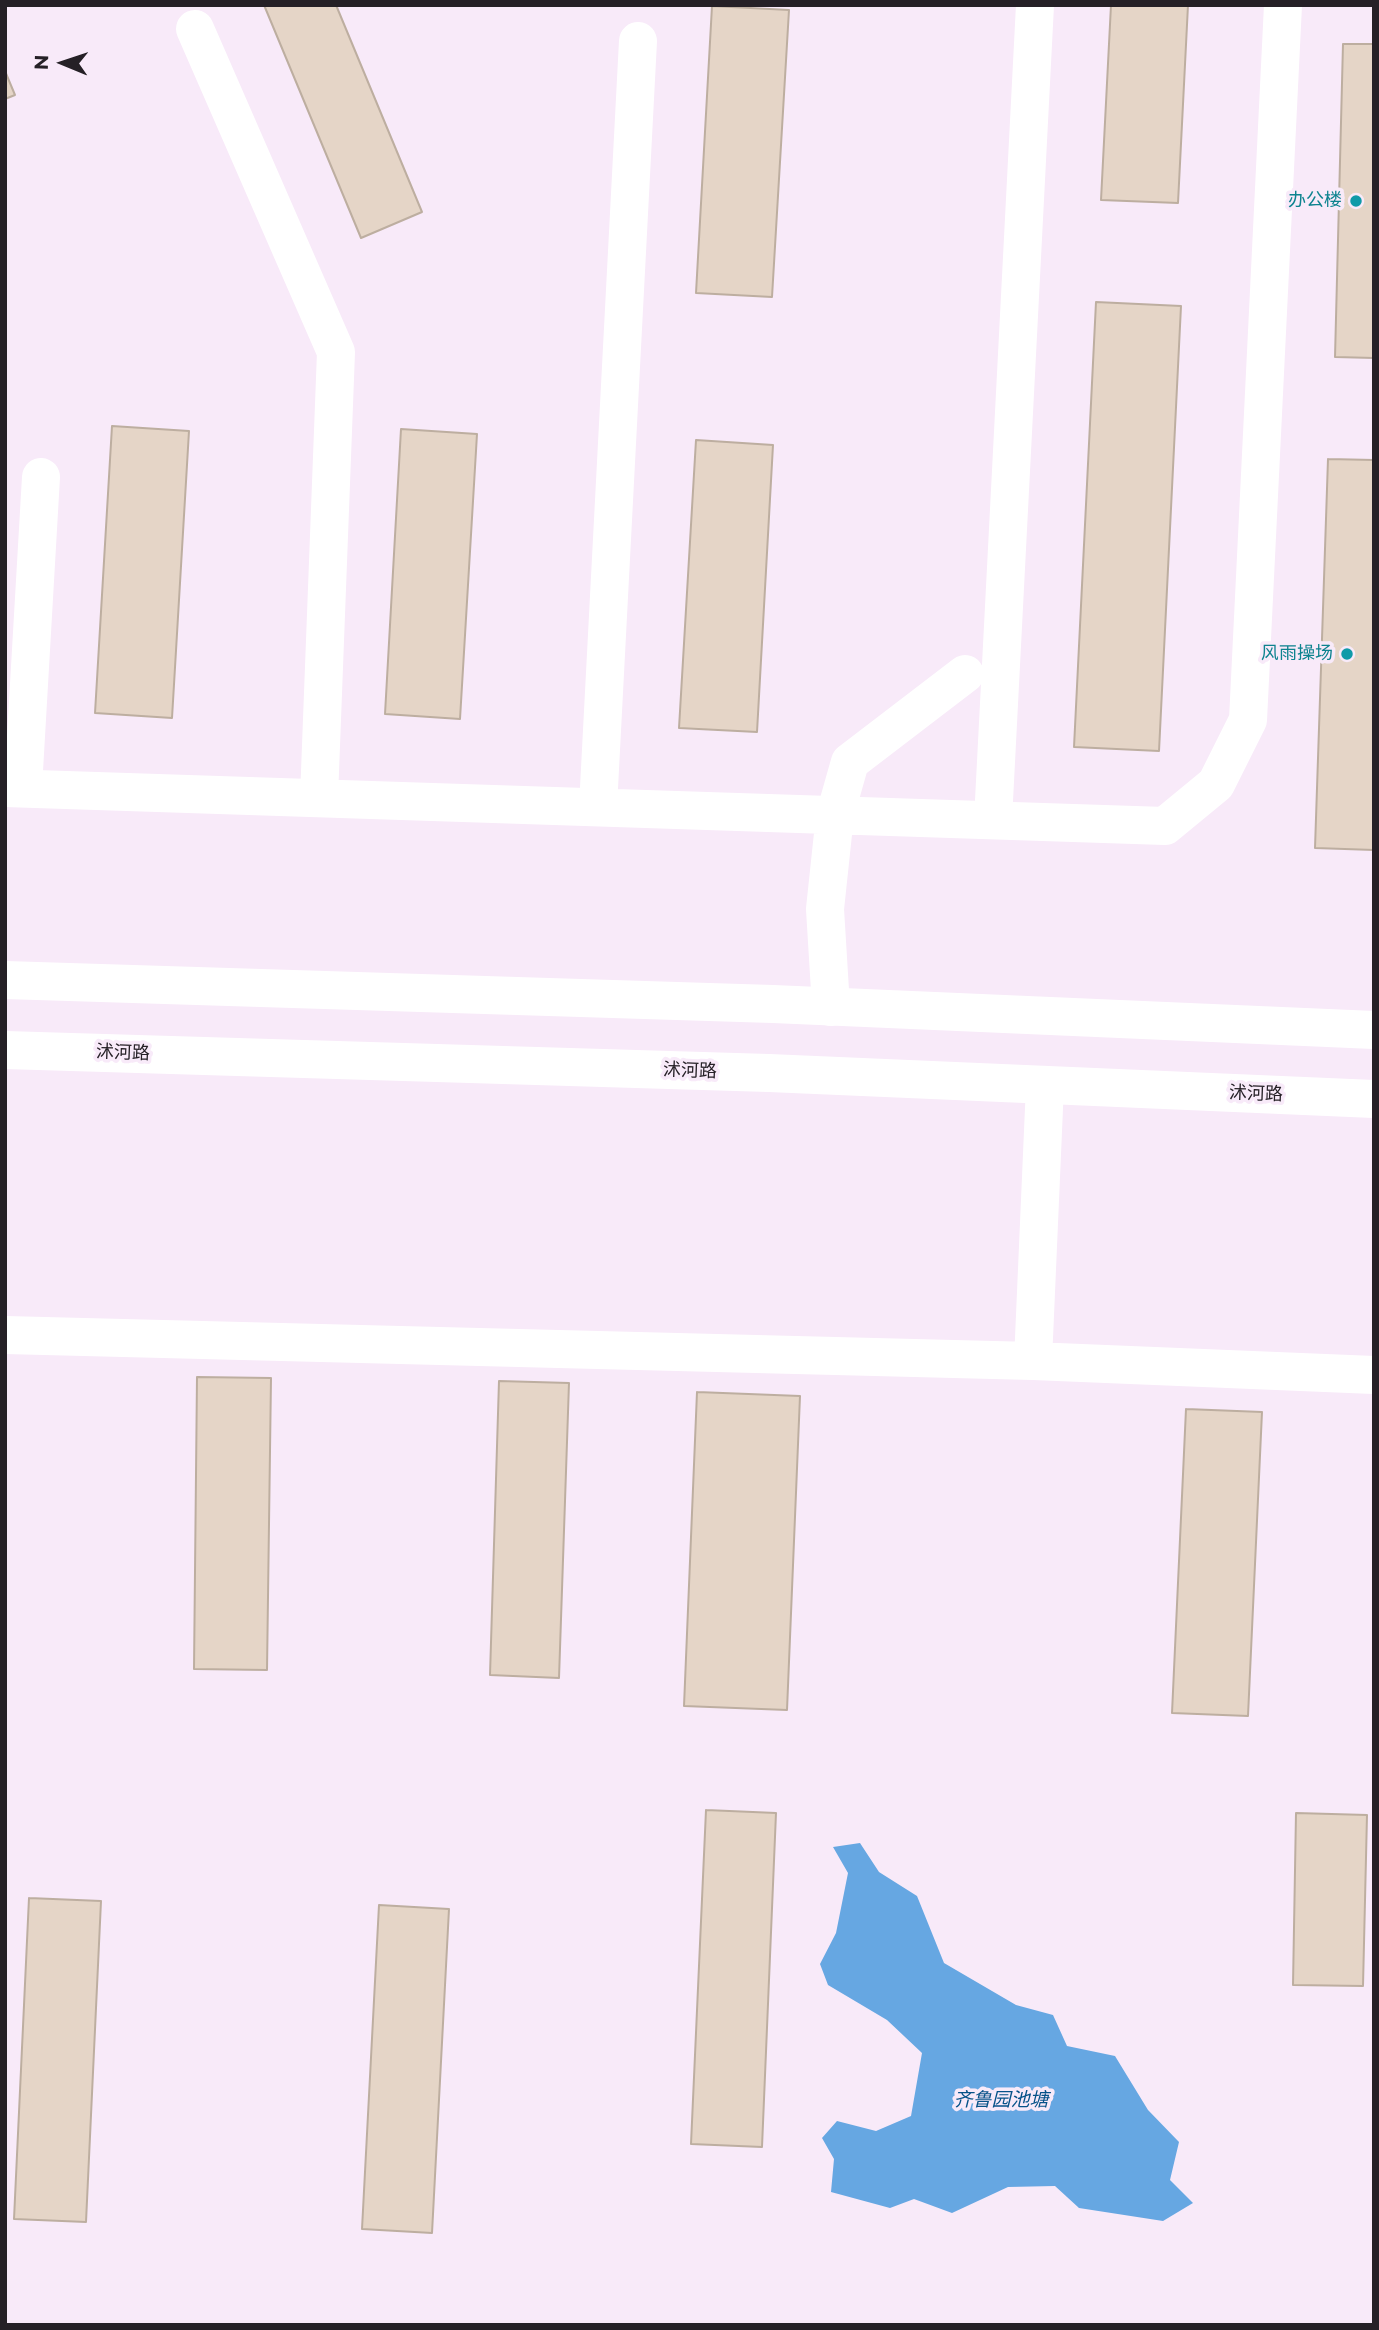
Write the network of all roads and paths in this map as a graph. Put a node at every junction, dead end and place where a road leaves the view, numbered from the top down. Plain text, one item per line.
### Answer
1 (1035, 5) edge
2 (1283, 5) edge
3 (195, 29) dead end
4 (638, 41) dead end
5 (41, 477) dead end
6 (965, 674) dead end
7 (14, 788) edge
8 (319, 798) junction
9 (597, 807) junction
10 (835, 815) junction
11 (993, 820) junction
12 (5, 981) edge
13 (831, 1007) junction
14 (1374, 1030) edge
15 (5, 1050) edge
16 (1045, 1085) junction
17 (1374, 1099) edge
18 (5, 1335) edge
19 (1033, 1361) junction
20 (1374, 1375) edge

1 - 11 street
2 - 11 street
3 - 8 street
4 - 9 street
5 - 7 street
6 - 10 street
7 - 8 street
8 - 9 street
9 - 10 street
10 - 11 street
10 - 13 street
12 - 13 street
13 - 14 street
15 - 16 street, 沭河路
16 - 17 street, 沭河路
16 - 19 street
18 - 19 street
19 - 20 street

